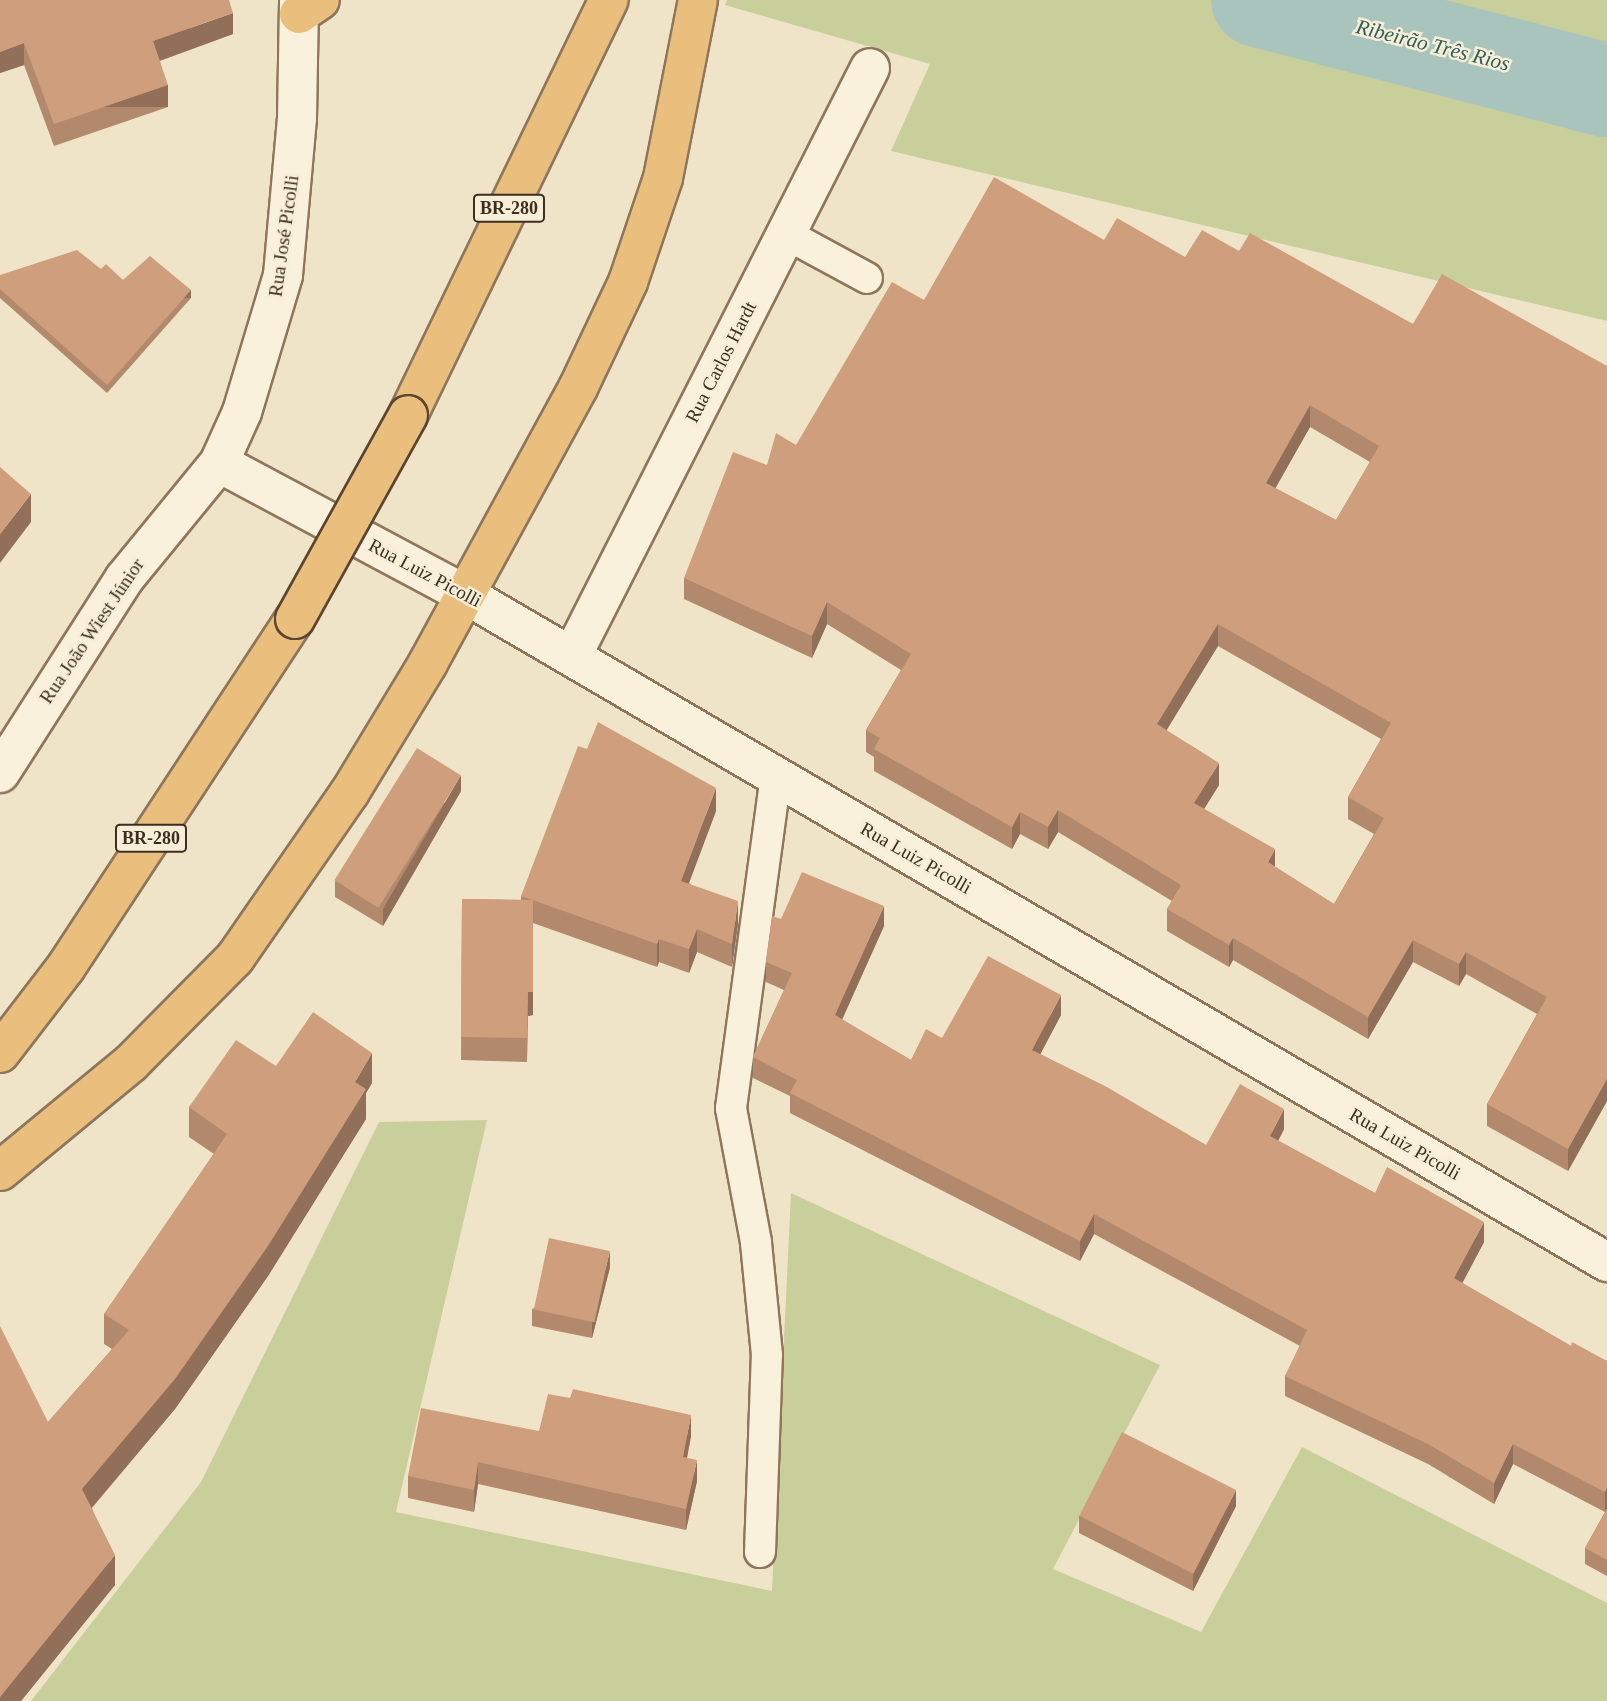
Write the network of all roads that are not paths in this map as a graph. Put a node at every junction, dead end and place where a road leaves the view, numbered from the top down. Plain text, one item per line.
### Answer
1 (608, 0) edge
2 (698, 0) edge
3 (306, 5) edge
4 (870, 68) dead end
5 (786, 234) junction
6 (867, 278) dead end
7 (219, 463) junction
8 (466, 595) junction
9 (572, 656) junction
10 (0, 774) edge
11 (776, 775) junction
12 (0, 1053) edge
13 (0, 1171) edge
14 (1607, 1262) edge
15 (760, 1552) dead end

1 - 12 highway, BR-280, bridge
2 - 8 highway
3 - 7 street, Rua José Picolli
4 - 5 street, Rua Carlos Hardt
5 - 6 lane
5 - 9 street, Rua Carlos Hardt
7 - 8 street, Rua Luiz Picolli
7 - 10 street, Rua João Wiest Júnior
8 - 9 street, Rua Luiz Picolli
8 - 13 highway
9 - 11 street, Rua Luiz Picolli
11 - 14 street, Rua Luiz Picolli
11 - 15 lane

